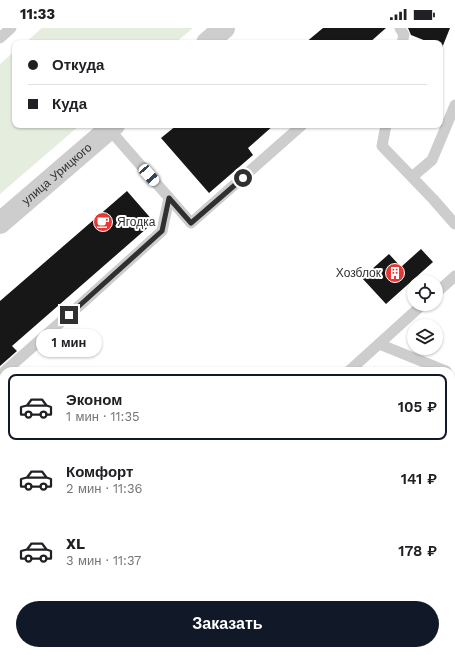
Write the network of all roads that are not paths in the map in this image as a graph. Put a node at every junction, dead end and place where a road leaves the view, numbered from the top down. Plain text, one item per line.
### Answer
1 (11, 28) edge
2 (224, 28) edge
3 (0, 38) edge
4 (210, 40) edge
5 (455, 105) edge
6 (111, 128) edge
7 (113, 128) edge
8 (299, 128) edge
9 (385, 128) edge
10 (412, 177) junction
11 (169, 198) junction
12 (0, 223) edge
13 (455, 224) edge
14 (455, 276) edge
15 (443, 287) edge
16 (416, 311) edge
17 (379, 344) junction
18 (9, 367) edge
19 (353, 367) edge
20 (436, 367) edge

1 - 3 lane
2 - 4 street
5 - 10 lane
6 - 12 street, улица Урицкого
7 - 11 lane
8 - 11 lane
9 - 10 lane
10 - 13 lane
11 - 18 lane
14 - 15 lane
16 - 17 lane
17 - 19 lane
17 - 20 lane

